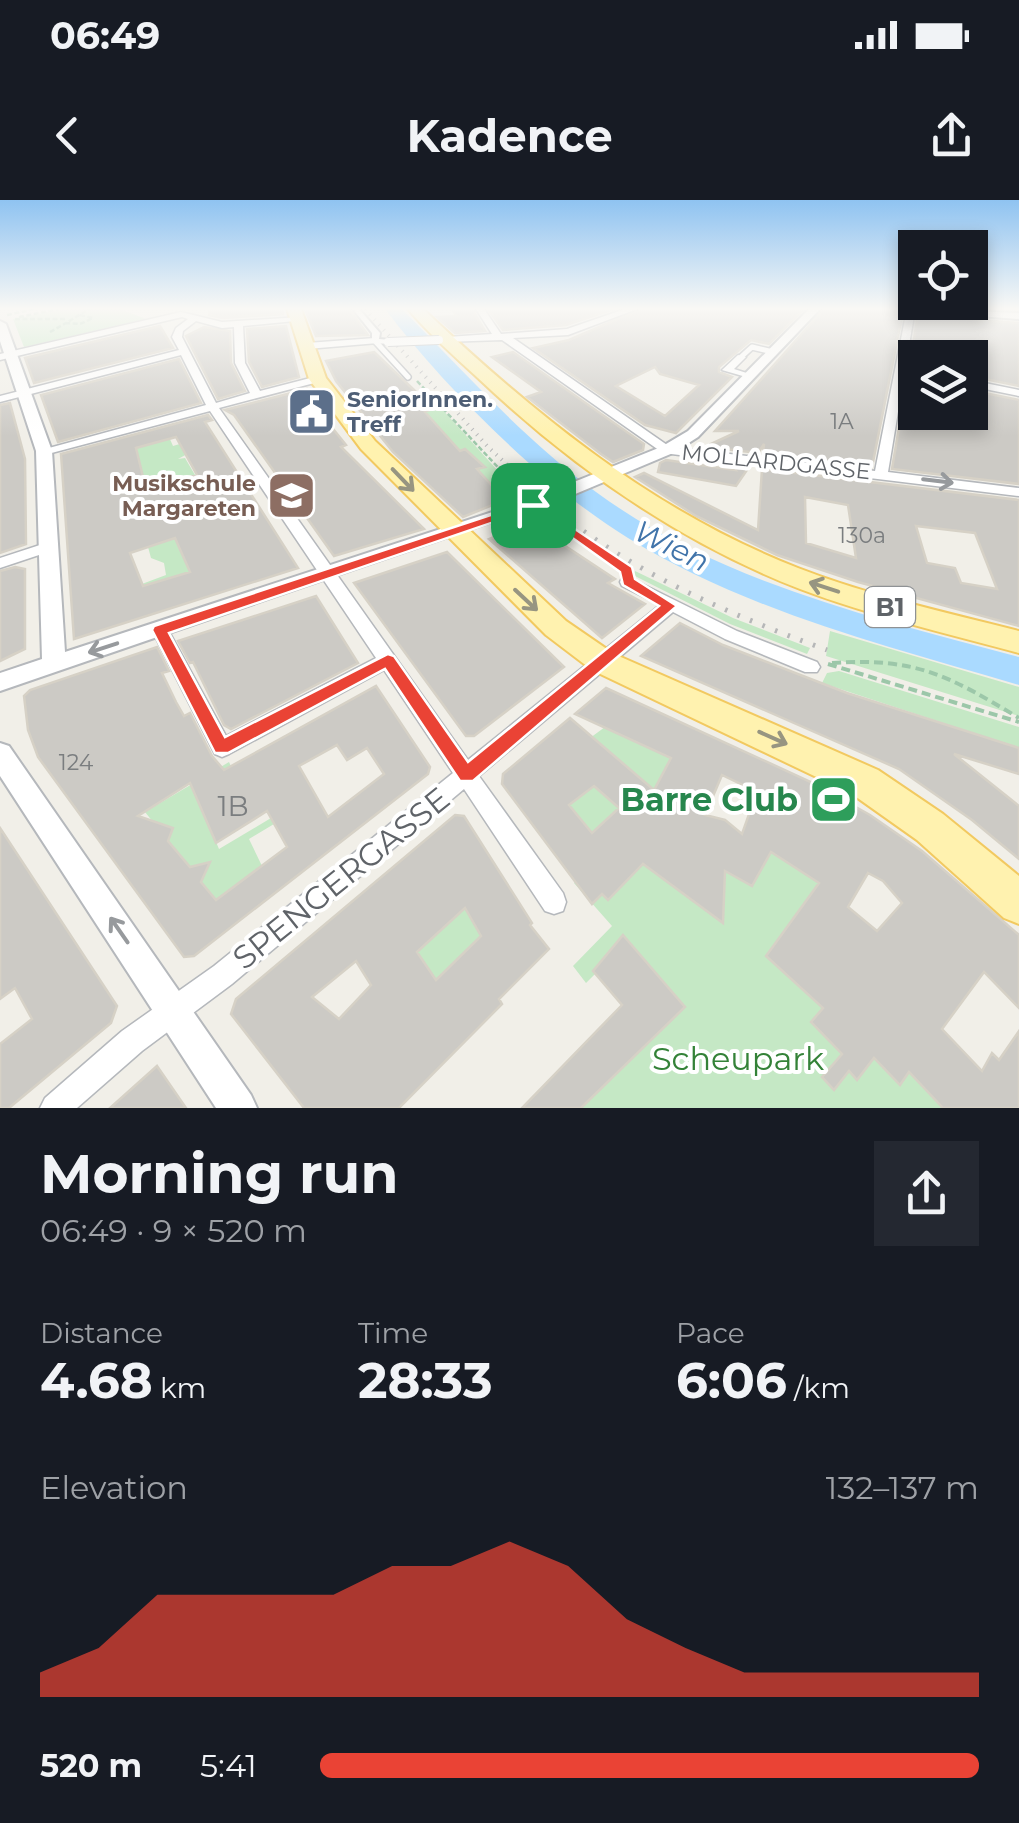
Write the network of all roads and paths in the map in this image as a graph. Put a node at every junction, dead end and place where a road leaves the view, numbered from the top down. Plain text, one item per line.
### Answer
1 (239, 351) edge
2 (309, 351) edge
3 (384, 351) edge
4 (456, 351) edge
5 (523, 351) edge
6 (747, 351) edge
7 (758, 351) edge
8 (774, 351) edge
9 (186, 352) joint
10 (5, 356) edge
11 (741, 357) junction
12 (768, 358) junction
13 (749, 377) junction
14 (408, 378) joint
15 (318, 379) junction
16 (988, 387) edge
17 (25, 393) junction
18 (1019, 393) edge
19 (256, 394) junction
20 (0, 399) edge
21 (212, 406) junction
22 (898, 409) edge
23 (667, 450) junction
24 (44, 451) junction
25 (881, 474) junction
26 (598, 479) junction
27 (1019, 492) edge
28 (536, 504) junction
29 (454, 534) junction
30 (46, 548) junction
31 (0, 563) edge
32 (329, 574) junction
33 (628, 582) joint
34 (670, 606) junction
35 (160, 630) junction
36 (1019, 642) edge
37 (388, 660) junction
38 (603, 662) junction
39 (832, 662) junction
40 (54, 664) junction
41 (812, 667) joint
42 (0, 682) edge
43 (1019, 720) edge
44 (0, 754) edge
45 (466, 775) junction
46 (971, 862) junction
47 (1019, 884) edge
48 (554, 902) dead end
49 (1019, 903) edge
50 (174, 1010) junction
51 (55, 1108) edge
52 (238, 1108) edge

1 - 19 street
2 - 15 main road
3 - 14 lane
4 - 26 main road, B1
5 - 23 street, MOLLARDGASSE
6 - 11 lane
7 - 12 lane
8 - 12 street
9 - 17 street
9 - 21 street
10 - 17 street
11 - 12 lane
11 - 13 street
12 - 13 street
13 - 23 street
14 - 28 path
15 - 19 street
15 -> 29 main road
16 - 18 street
17 - 20 street
17 - 24 street
19 - 21 street
21 - 24 street
21 - 32 street
22 - 25 street
23 - 25 street, MOLLARDGASSE
23 - 26 street
24 - 30 street
25 -> 27 street, MOLLARDGASSE
26 - 28 street, bridge
36 -> 26 main road, B1
28 - 29 street
28 - 33 path
29 - 32 street
29 -> 38 main road
30 - 31 street
30 - 40 street
32 - 35 street
32 - 37 street
33 - 34 street
34 - 38 street, SPENGERGASSE
34 - 41 street
35 - 37 street
35 -> 40 street
37 - 45 street
38 - 45 street, SPENGERGASSE
38 -> 46 main road
39 - 41 path
39 - 43 path
39 - 43 path, bridge
40 - 42 street
50 -> 44 street
45 - 48 street
45 - 50 street, SPENGERGASSE
46 - 47 street
46 - 49 main road
50 - 51 street, SPENGERGASSE
50 - 52 street

